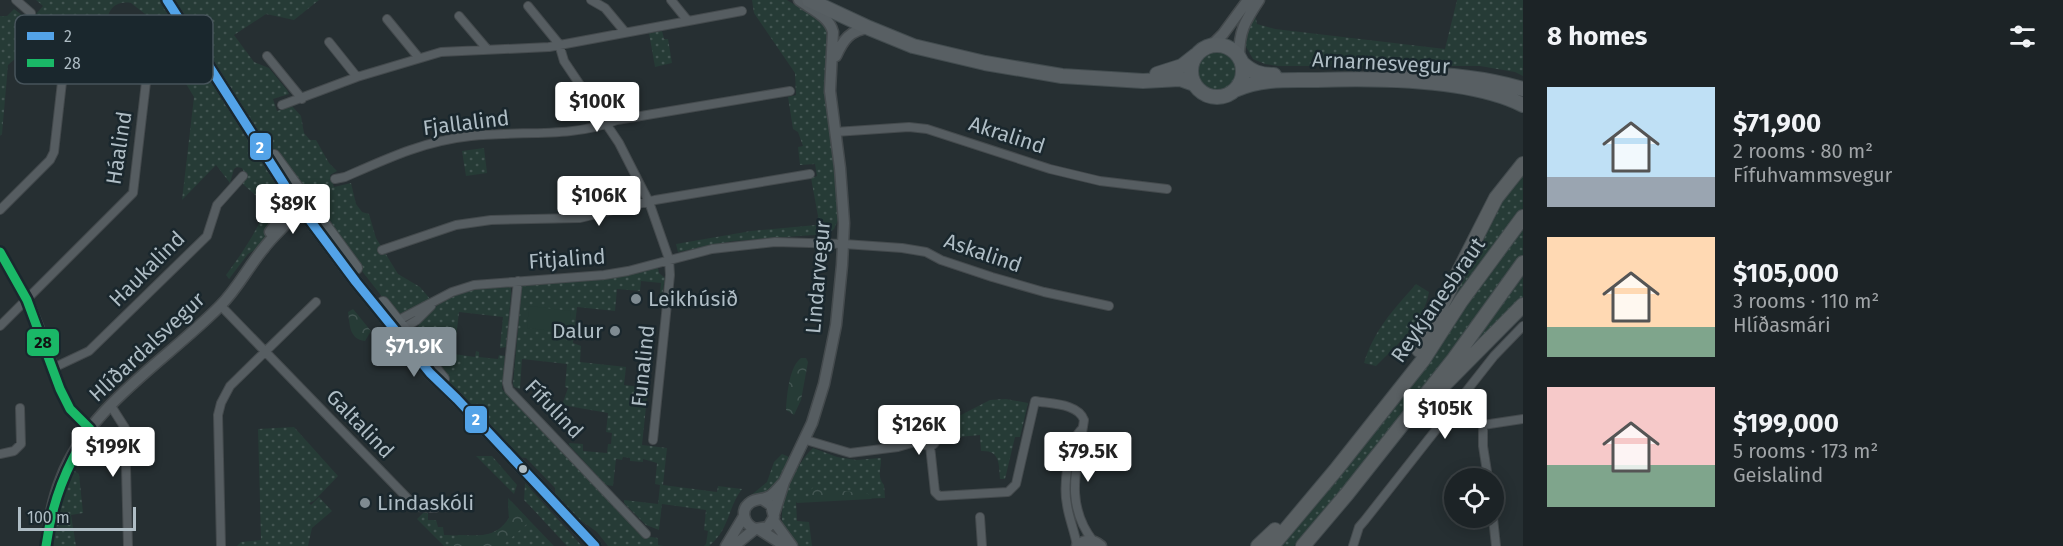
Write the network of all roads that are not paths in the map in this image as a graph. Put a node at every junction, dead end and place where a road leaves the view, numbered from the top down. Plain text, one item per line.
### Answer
1 (16, 0) edge
2 (167, 0) edge
3 (591, 0) edge
4 (671, 0) edge
5 (799, 0) edge
6 (809, 0) edge
7 (822, 0) edge
8 (1248, 0) edge
9 (1259, 0) edge
10 (528, 6) dead end
11 (742, 11) dead end
12 (31, 13) dead end
13 (177, 15) edge
14 (459, 16) dead end
15 (387, 19) dead end
16 (688, 21) junction
17 (869, 28) junction
18 (625, 32) junction
19 (329, 42) dead end
20 (559, 44) junction
21 (1210, 46) junction
22 (487, 49) junction
23 (951, 54) junction
24 (1198, 54) junction
25 (267, 56) dead end
26 (419, 58) junction
27 (1240, 60) junction
28 (831, 68) junction
29 (213, 72) edge
30 (357, 77) junction
31 (1132, 79) junction
32 (62, 84) edge
33 (146, 84) edge
34 (1194, 84) junction
35 (1523, 89) edge
36 (1235, 90) junction
37 (790, 91) dead end
38 (302, 99) junction
39 (282, 105) dead end
40 (1523, 105) edge
41 (243, 119) junction
42 (607, 124) junction
43 (835, 132) junction
44 (1523, 164) edge
45 (810, 174) dead end
46 (243, 176) dead end
47 (335, 179) dead end
48 (299, 189) junction
49 (1167, 189) dead end
50 (649, 202) junction
51 (298, 206) junction
52 (0, 210) edge
53 (1523, 217) edge
54 (844, 244) junction
55 (339, 246) junction
56 (382, 250) dead end
57 (0, 252) edge
58 (669, 259) junction
59 (1523, 263) edge
60 (518, 281) junction
61 (27, 300) junction
62 (316, 302) dead end
63 (1523, 305) edge
64 (221, 306) junction
65 (1109, 306) dead end
66 (0, 326) edge
67 (397, 326) junction
68 (1523, 326) edge
69 (266, 352) junction
70 (53, 368) junction
71 (1389, 403) junction
72 (111, 405) junction
73 (1456, 405) junction
74 (20, 408) dead end
75 (1523, 419) edge
76 (1483, 424) junction
77 (90, 429) junction
78 (1082, 429) junction
79 (1396, 433) junction
80 (653, 440) dead end
81 (806, 440) junction
82 (922, 440) junction
83 (930, 446) junction
84 (0, 454) edge
85 (1486, 468) edge
86 (784, 482) junction
87 (1317, 493) junction
88 (762, 499) junction
89 (435, 508) dead end
90 (744, 516) junction
91 (774, 517) junction
92 (980, 517) dead end
93 (1494, 528) edge
94 (758, 529) junction
95 (646, 534) dead end
96 (1097, 544) edge
97 (46, 546) edge
98 (128, 546) edge
99 (221, 546) edge
100 (595, 546) edge
101 (726, 546) edge
102 (734, 546) edge
103 (785, 546) edge
104 (792, 546) edge
105 (982, 546) edge
106 (1077, 546) edge
107 (1258, 546) edge
108 (1272, 546) edge
109 (1303, 546) edge
110 (1353, 546) edge
111 (1496, 546) edge

1 - 12 street
2 - 13 main road
3 - 18 street
4 - 16 street
5 - 28 street, Lindarvegur
6 - 17 main road
7 - 23 main road
8 - 21 street
9 - 27 street
10 - 20 street
11 - 16 street
14 - 22 street
15 - 26 street
16 - 18 street
17 - 23 main road
17 - 28 street, Lindarvegur
18 - 20 street
19 - 30 street
20 - 22 street
20 - 42 street
21 - 24 main road
21 - 27 main road
22 - 26 street
23 - 31 main road
24 - 31 main road
24 - 34 main road
25 - 38 street
26 - 30 street
27 - 35 main road, Arnarnesvegur
27 - 36 main road
28 - 43 street, Lindarvegur
29 - 41 main road
30 - 38 street
31 - 34 main road
32 - 52 street
33 - 61 street, Háalind
34 - 36 main road
36 - 40 main road, Arnarnesvegur
37 - 42 street, Fjallalind
38 - 39 street
41 - 48 main road
41 - 51 main road
42 - 47 street, Fjallalind
42 - 50 street
43 - 49 street, Akralind
43 - 54 street, Lindarvegur
44 - 71 highway
45 - 50 street
46 - 70 street, Haukalind
48 - 51 main road
48 - 55 main road
50 - 56 street
50 - 58 street
51 - 55 main road
51 - 64 street, Hlíðardalsvegur
51 - 67 main road
53 - 71 highway, Reykjanesbraut
54 - 58 street, Fitjalind
54 - 65 street, Askalind
54 - 81 street, Lindarvegur
55 - 67 main road
57 - 61 street
58 - 60 street, Fitjalind
58 - 80 street, Funalind
59 - 79 highway
60 - 67 street, Fitjalind
60 - 95 street, Fífulind
61 - 66 street, Háalind
61 - 70 street
62 - 69 street
63 - 79 highway
64 - 69 street, Galtalind
64 - 72 street, Hlíðardalsvegur
67 - 100 main road
68 - 73 street
69 - 89 street, Galtalind
69 - 99 street
70 - 77 street
71 - 87 highway, Reykjanesbraut
72 - 77 street, Hlíðardalsvegur
72 - 98 street
73 - 76 street
73 - 110 street
74 - 84 street
75 - 76 street
76 - 85 street
77 - 97 street, Hlíðardalsvegur
78 - 83 street
78 - 96 street
78 - 106 street
79 - 109 highway
81 - 82 street
81 - 86 street, Lindarvegur
82 - 83 street
82 - 83 street
86 - 88 street, Lindarvegur
86 - 91 street, Lindarvegur
87 - 107 highway
87 - 108 highway, Reykjanesbraut
88 - 90 street
88 - 91 street
90 - 94 street
90 - 101 street
91 - 94 street
91 - 104 street
92 - 105 street
93 - 111 street
94 - 102 street
94 - 103 street
96 - 106 street

